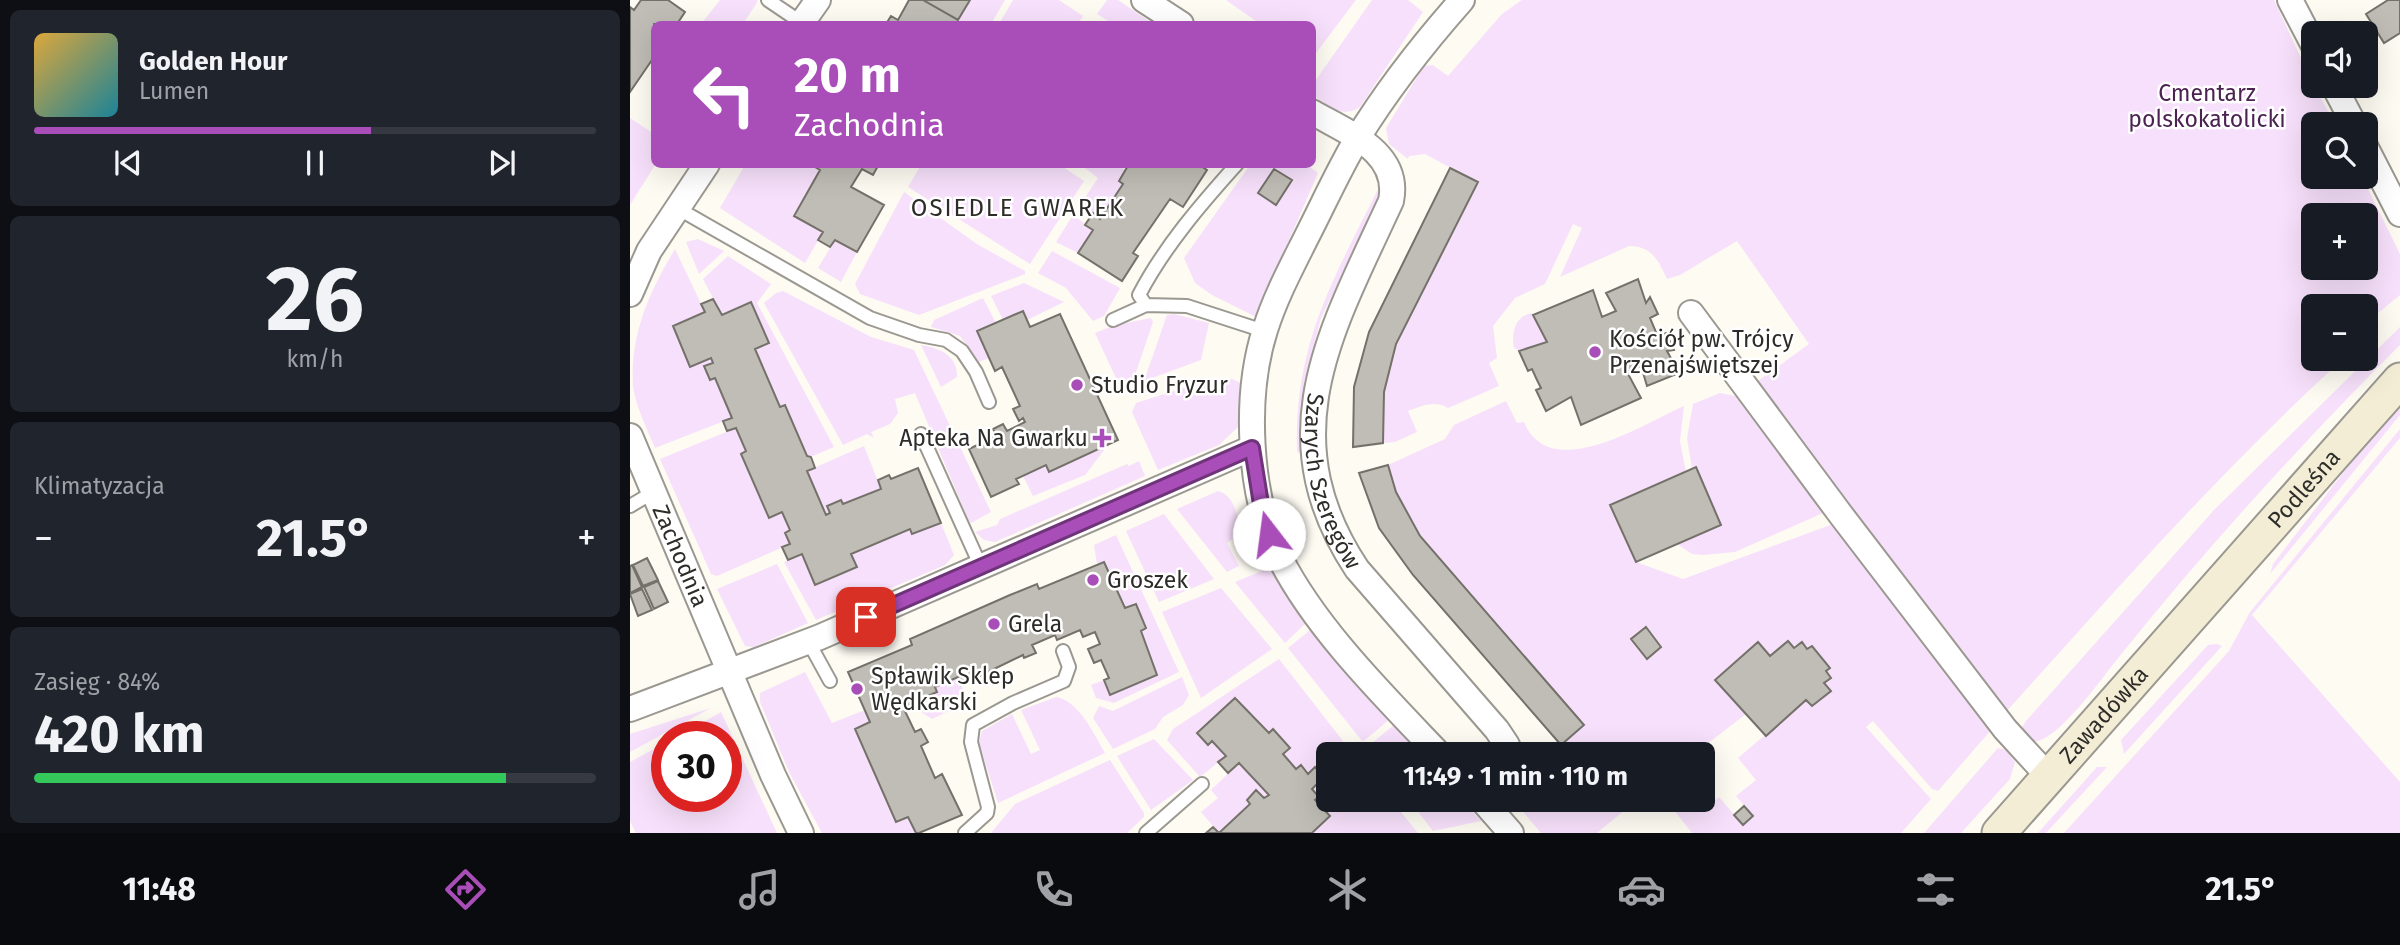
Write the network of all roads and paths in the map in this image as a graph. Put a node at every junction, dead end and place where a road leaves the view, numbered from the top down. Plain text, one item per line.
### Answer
1 (768, 0) edge
2 (818, 0) edge
3 (1144, 0) edge
4 (1462, 0) edge
5 (2290, 0) edge
6 (797, 21) edge
7 (803, 21) edge
8 (1176, 21) edge
9 (2301, 21) edge
10 (1316, 114) edge
11 (1357, 139) junction
12 (704, 168) edge
13 (1234, 168) edge
14 (2378, 171) edge
15 (677, 208) junction
16 (2400, 214) edge
17 (630, 295) edge
18 (1146, 305) junction
19 (1691, 313) dead end
20 (1113, 320) dead end
21 (1264, 331) junction
22 (2400, 380) edge
23 (989, 402) dead end
24 (921, 434) dead end
25 (630, 436) edge
26 (1252, 448) junction
27 (652, 492) junction
28 (630, 506) edge
29 (981, 567) junction
30 (2208, 598) joint
31 (808, 641) junction
32 (1063, 651) dead end
33 (731, 673) junction
34 (830, 681) dead end
35 (630, 709) edge
36 (1428, 742) edge
37 (1505, 742) edge
38 (2049, 777) junction
39 (1202, 784) dead end
40 (1493, 812) edge
41 (801, 833) edge
42 (965, 833) edge
43 (1146, 833) edge
44 (1511, 833) edge
45 (1999, 833) edge

1 - 6 lane
2 - 7 street
3 - 8 street
4 - 11 street
5 - 9 street
10 - 11 street
11 - 21 street
11 - 37 street, Szarych Szeregów
12 - 15 street
13 - 18 lane
14 - 16 street
15 - 17 street
15 - 23 lane
18 - 20 lane
18 - 21 lane
19 - 38 street
21 - 26 street
22 - 30 main road, Podleśna
24 - 29 lane
25 - 27 street, Zachodnia
26 - 29 street
26 - 36 street
27 - 28 lane
27 - 33 street, Zachodnia
29 - 31 street
30 - 38 main road, Zawadówka
31 - 33 street
31 - 34 lane
32 - 42 lane
33 - 35 street
33 - 41 street, Zachodnia
38 - 45 main road, Zawadówka
39 - 43 lane
40 - 44 street

